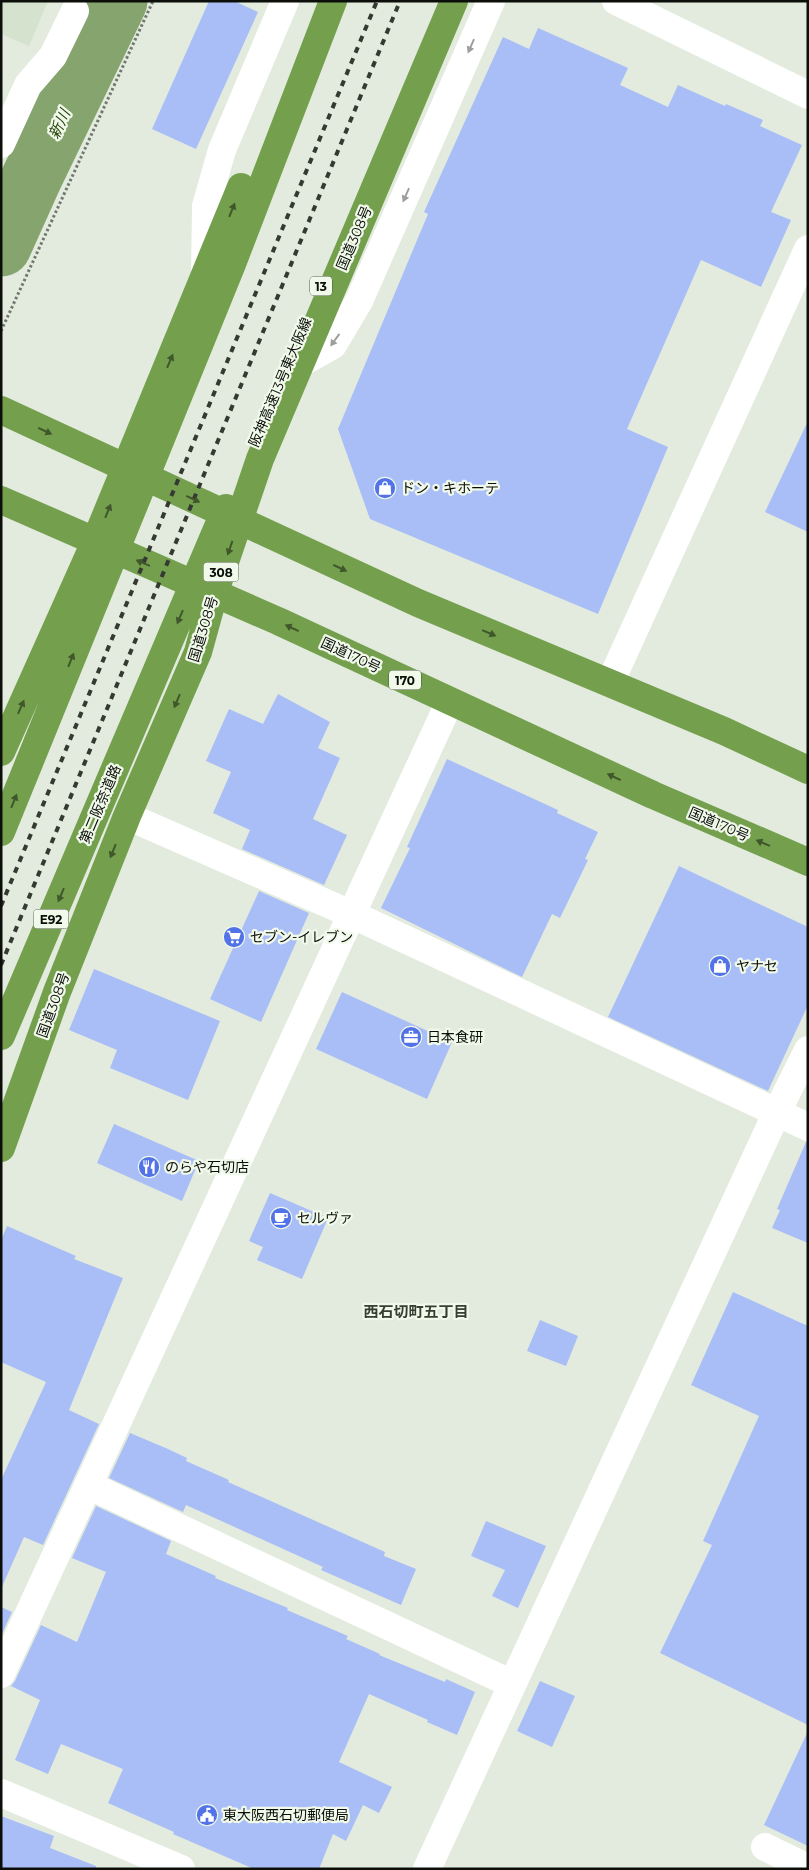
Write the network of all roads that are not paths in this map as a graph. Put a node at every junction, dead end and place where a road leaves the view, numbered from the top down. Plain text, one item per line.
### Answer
1 (285, 1) edge
2 (316, 1) edge
3 (333, 1) edge
4 (351, 1) edge
5 (448, 1) edge
6 (454, 1) edge
7 (491, 1) edge
8 (616, 1) edge
9 (75, 11) dead end
10 (808, 94) edge
11 (1, 144) edge
12 (808, 249) edge
13 (204, 279) junction
14 (300, 364) junction
15 (1, 410) edge
16 (126, 468) junction
17 (1, 500) edge
18 (239, 521) junction
19 (108, 541) junction
20 (199, 572) joint
21 (214, 594) junction
22 (610, 683) junction
23 (450, 701) junction
24 (1, 752) edge
25 (808, 770) edge
26 (127, 816) junction
27 (1, 832) edge
28 (808, 862) edge
29 (351, 914) junction
30 (57, 992) junction
31 (1, 1036) edge
32 (808, 1050) edge
33 (777, 1112) junction
34 (1, 1123) edge
35 (808, 1127) edge
36 (1, 1148) edge
37 (88, 1485) junction
38 (1, 1674) edge
39 (512, 1684) junction
40 (1, 1793) edge
41 (765, 1847) dead end
42 (174, 1867) edge
43 (808, 1868) edge
44 (427, 1869) edge

1 - 13 street
13 -> 2 highway
3 - 19 highway
4 - 16 highway
5 - 20 highway, 阪神高速13号東大阪線 / 13
6 - 14 highway, 国道308号 / 308
7 -> 14 street
8 - 10 street
9 - 11 street
12 - 22 street
16 -> 13 highway
14 - 18 highway, 国道308号 / 308
15 -> 16 highway
16 -> 18 highway
19 -> 16 highway
17 - 19 highway, 国道170号 / 170
18 -> 21 highway, 国道308号 / 308
18 -> 22 highway
21 -> 19 highway, 国道170号 / 170
24 -> 19 highway
27 -> 19 highway
20 -> 31 highway, 第二阪奈道路 / E92
23 -> 21 highway, 国道170号 / 170
21 -> 26 highway, 国道308号 / 308
22 - 25 highway
28 -> 23 highway, 国道170号 / 170
23 - 29 street
26 - 29 street
26 -> 30 highway, 国道308号 / 308
29 - 33 street
29 - 37 street
30 - 34 highway
30 - 36 highway, 国道308号 / 308
32 - 33 street
33 - 35 street
33 - 39 street
37 - 38 street
37 - 39 street
39 - 44 street
40 - 42 street
41 - 43 street

